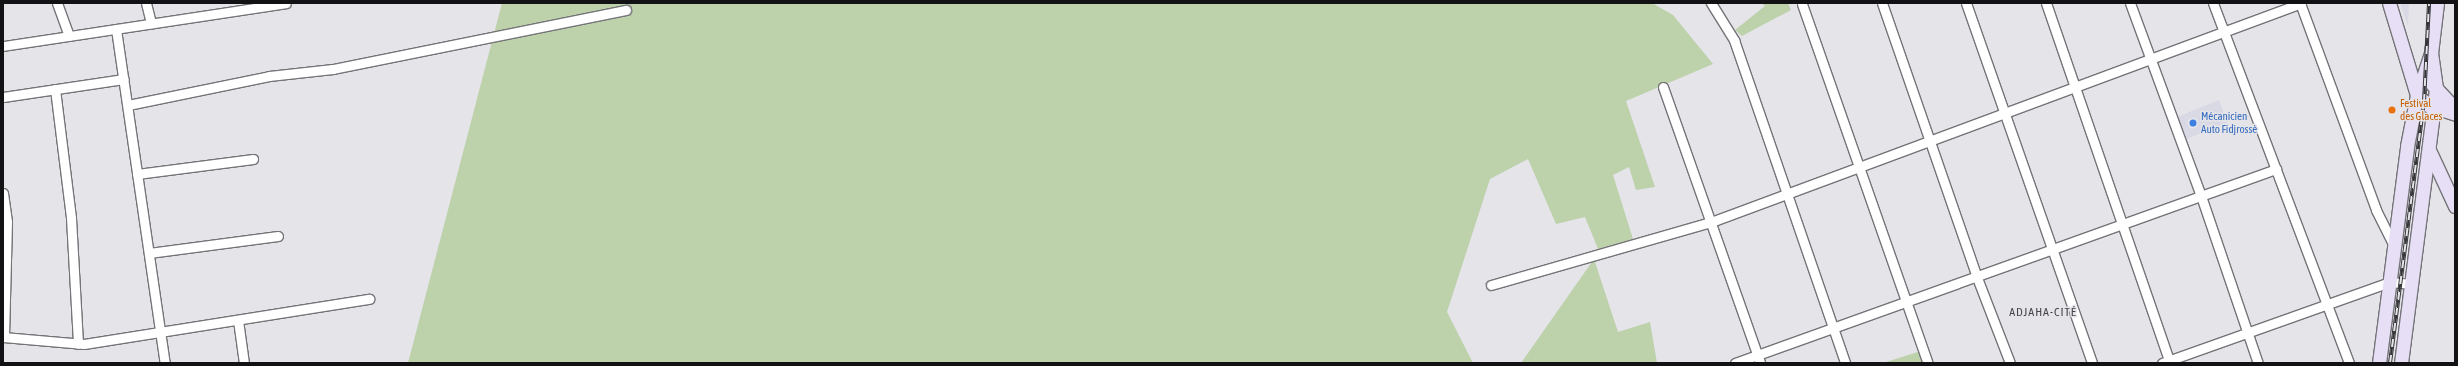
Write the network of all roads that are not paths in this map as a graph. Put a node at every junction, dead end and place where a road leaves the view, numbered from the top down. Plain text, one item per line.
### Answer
1 (57, 3) edge
2 (146, 3) edge
3 (286, 3) edge
4 (1711, 3) edge
5 (1882, 3) edge
6 (1966, 3) edge
7 (2046, 3) edge
8 (2130, 3) edge
9 (2213, 3) edge
10 (2300, 3) edge
11 (2389, 3) edge
12 (2438, 3) edge
13 (1802, 4) edge
14 (626, 10) dead end
15 (151, 23) junction
16 (116, 29) junction
17 (2224, 32) junction
18 (69, 36) junction
19 (3, 46) edge
20 (2431, 53) junction
21 (2406, 54) junction
22 (2150, 60) junction
23 (2423, 75) junction
24 (124, 80) junction
25 (1663, 87) dead end
26 (2076, 87) junction
27 (2436, 88) junction
28 (55, 89) junction
29 (2417, 95) junction
30 (3, 97) edge
31 (128, 106) junction
32 (2434, 107) junction
33 (2455, 109) edge
34 (2005, 113) junction
35 (2455, 114) edge
36 (1929, 141) junction
37 (2429, 150) junction
38 (254, 159) dead end
39 (1860, 167) junction
40 (2276, 169) junction
41 (137, 174) junction
42 (3, 193) edge
43 (1787, 194) junction
44 (2201, 196) junction
45 (2455, 206) edge
46 (1710, 222) junction
47 (2122, 224) junction
48 (278, 236) dead end
49 (2394, 246) junction
50 (2052, 249) junction
51 (149, 253) junction
52 (5, 272) edge
53 (1976, 275) junction
54 (2389, 282) junction
55 (2410, 284) junction
56 (1491, 285) dead end
57 (369, 299) dead end
58 (1908, 301) junction
59 (2327, 304) junction
60 (238, 320) junction
61 (1833, 328) junction
62 (160, 333) junction
63 (2247, 333) junction
64 (4, 337) edge
65 (78, 344) junction
66 (1759, 359) edge
67 (2167, 362) edge
68 (165, 363) edge
69 (244, 363) edge
70 (1735, 363) edge
71 (1845, 363) edge
72 (1928, 363) edge
73 (2010, 363) edge
74 (2092, 363) edge
75 (2258, 363) edge
76 (2349, 363) edge
77 (2379, 363) edge
78 (2401, 363) edge

1 - 18 street
2 - 15 street
3 - 15 street
4 - 43 street
5 - 36 street
6 - 34 street
7 - 26 street
8 - 22 street
9 - 17 street
10 - 17 street
10 - 49 street
11 - 21 main road
12 - 20 main road
13 - 39 street
14 - 31 street
15 - 16 street
16 - 18 street
16 - 24 street
17 - 22 street
17 - 40 street
18 - 19 street
20 - 23 main road
20 - 27 main road
21 - 23 main road
21 - 29 main road
22 - 26 street
22 - 44 street
23 - 27 main road
23 - 29 main road
24 - 28 street
24 - 31 street
25 - 46 street
26 - 34 street
26 - 47 street
27 - 32 main road
27 - 33 main road
28 - 30 street
28 - 65 street
29 - 32 main road
29 - 49 main road
31 - 41 street
32 - 35 main road
32 - 37 main road
34 - 36 street
34 - 50 street
36 - 39 street
36 - 53 street
37 - 45 main road
37 - 55 main road
38 - 41 street
39 - 43 street
39 - 58 street
40 - 44 street
40 - 59 street
41 - 51 street
42 - 52 street
43 - 46 street
43 - 61 street
44 - 47 street
44 - 63 street
46 - 56 street
46 - 66 street
47 - 50 street
47 - 67 street
48 - 51 street
49 - 54 main road
50 - 53 street
50 - 74 street
51 - 62 street
52 - 64 street
53 - 58 street
53 - 73 street
54 - 55 street
54 - 59 street
54 - 77 main road
55 - 78 main road
57 - 60 street
58 - 61 street
58 - 72 street
59 - 63 street
59 - 76 street
60 - 62 street
60 - 69 street
61 - 66 street
61 - 71 street
62 - 65 street
62 - 68 street
63 - 67 street
63 - 75 street
64 - 65 street
66 - 70 street

